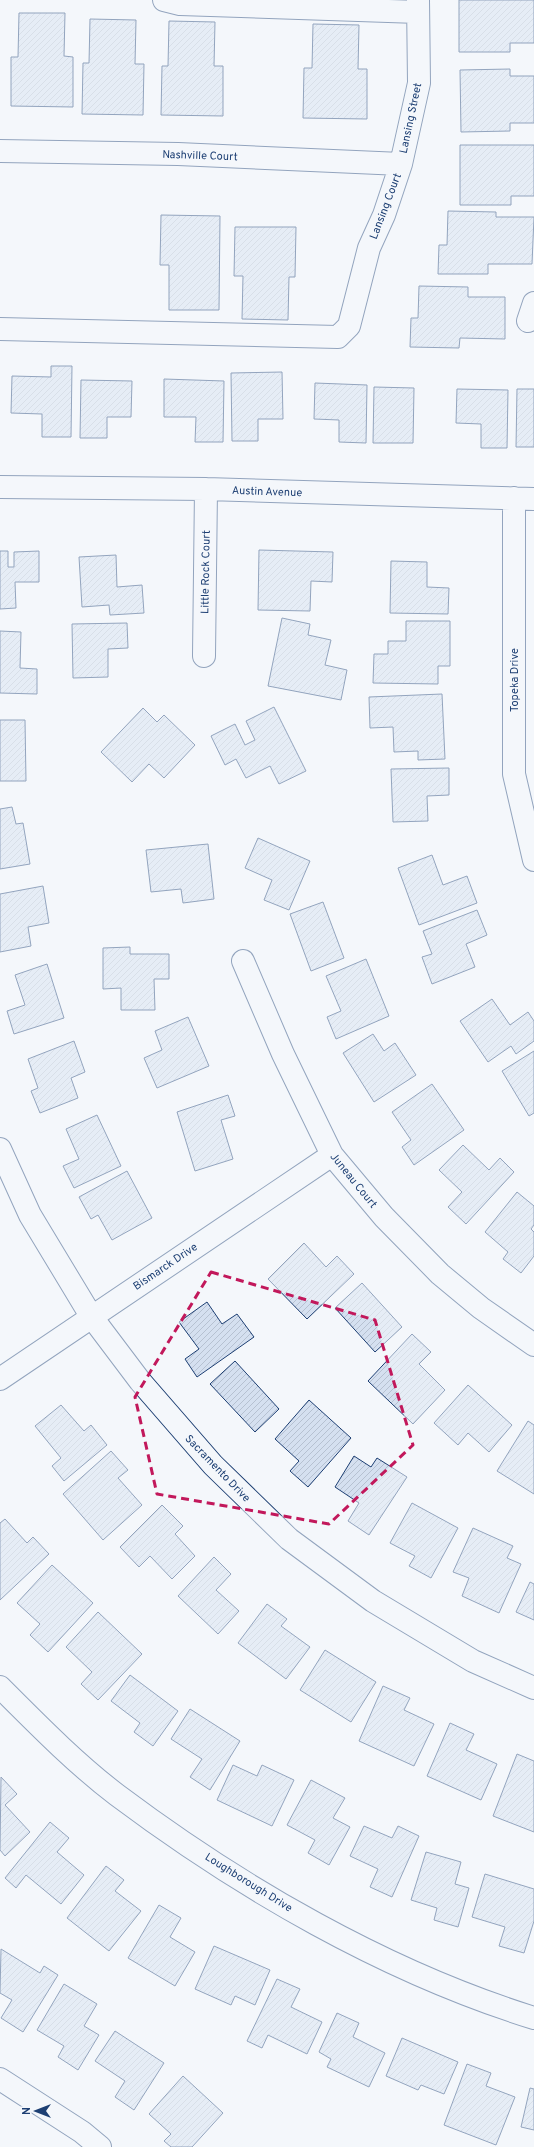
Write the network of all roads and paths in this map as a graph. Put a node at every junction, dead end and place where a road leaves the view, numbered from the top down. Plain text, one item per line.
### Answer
1 (164, 0) edge
2 (418, 6) edge
3 (0, 151) edge
4 (401, 164) junction
5 (0, 329) edge
6 (0, 487) edge
7 (206, 489) junction
8 (524, 498) edge
9 (204, 656) dead end
10 (534, 860) edge
11 (243, 961) dead end
12 (0, 1149) edge
13 (332, 1155) junction
14 (92, 1316) junction
15 (534, 1345) edge
16 (0, 1379) edge
17 (0, 1687) edge
18 (534, 1688) edge
19 (534, 2018) edge
20 (0, 2079) edge
21 (100, 2147) edge

1 - 2 street
2 - 4 street, Lansing Street
3 - 4 street, Nashville Court
4 - 5 street, Lansing Court
6 - 7 street, Austin Avenue
7 - 8 street, Austin Avenue
7 - 9 street, Little Rock Court
8 - 10 street, Topeka Drive
11 - 13 street, Juneau Court
12 - 14 street, Sacramento Drive
13 - 14 street, Bismarck Drive
13 - 15 street, Juneau Court
14 - 16 street, Bismarck Drive
14 - 18 street, Sacramento Drive
17 - 19 street, Loughborough Drive
20 - 21 street

